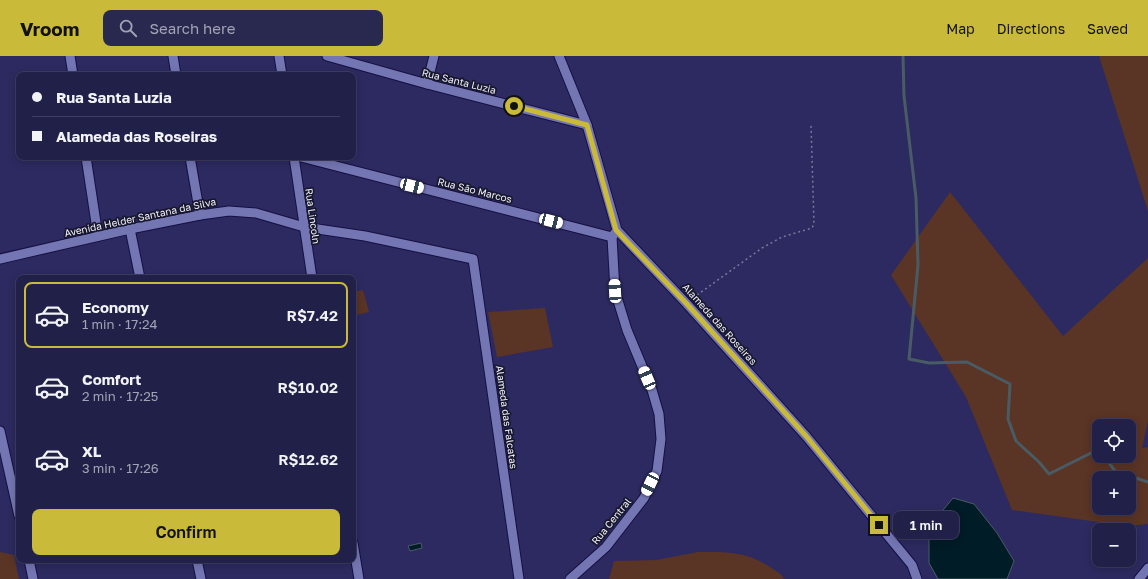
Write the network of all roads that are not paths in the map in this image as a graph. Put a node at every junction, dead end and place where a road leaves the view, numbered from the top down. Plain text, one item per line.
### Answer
1 (70, 56) edge
2 (173, 56) edge
3 (279, 56) edge
4 (327, 56) edge
5 (434, 56) edge
6 (559, 56) edge
7 (73, 72) edge
8 (176, 72) edge
9 (282, 72) edge
10 (427, 84) junction
11 (587, 125) junction
12 (86, 160) edge
13 (191, 160) edge
14 (294, 160) edge
15 (313, 160) edge
16 (200, 215) junction
17 (304, 227) junction
18 (130, 229) junction
19 (614, 234) junction
20 (98, 236) junction
21 (0, 259) edge
22 (473, 259) joint
23 (139, 275) edge
24 (312, 275) edge
25 (0, 431) edge
26 (16, 503) edge
27 (30, 563) edge
28 (198, 563) edge
29 (356, 563) edge
30 (1148, 568) edge
31 (33, 579) edge
32 (201, 579) edge
33 (358, 579) edge
34 (519, 579) edge
35 (570, 579) edge
36 (917, 579) edge
37 (1139, 579) edge

1 - 7 street
2 - 8 street
3 - 9 street
4 - 10 street, Rua Santa Luzia
5 - 10 street
6 - 11 street, Alameda das Roseiras
10 - 11 street, Rua Santa Luzia
11 - 19 street, Alameda das Roseiras
12 - 20 street
13 - 16 street
14 - 17 street, Rua Lincoln
15 - 19 street, Rua São Marcos
16 - 17 street, Avenida Helder Santana da Silva
16 - 18 street, Avenida Helder Santana da Silva
17 - 22 street, Avenida Helder Santana da Silva
17 - 24 street, Rua Lincoln
18 - 20 street, Avenida Helder Santana da Silva
18 - 23 street
19 - 35 street, Rua Central
19 - 36 street, Alameda das Roseiras
20 - 21 street, Avenida Helder Santana da Silva
22 - 34 street, Alameda das Falcatas
25 - 26 street
27 - 31 street
28 - 32 street
29 - 33 street
30 - 37 street

